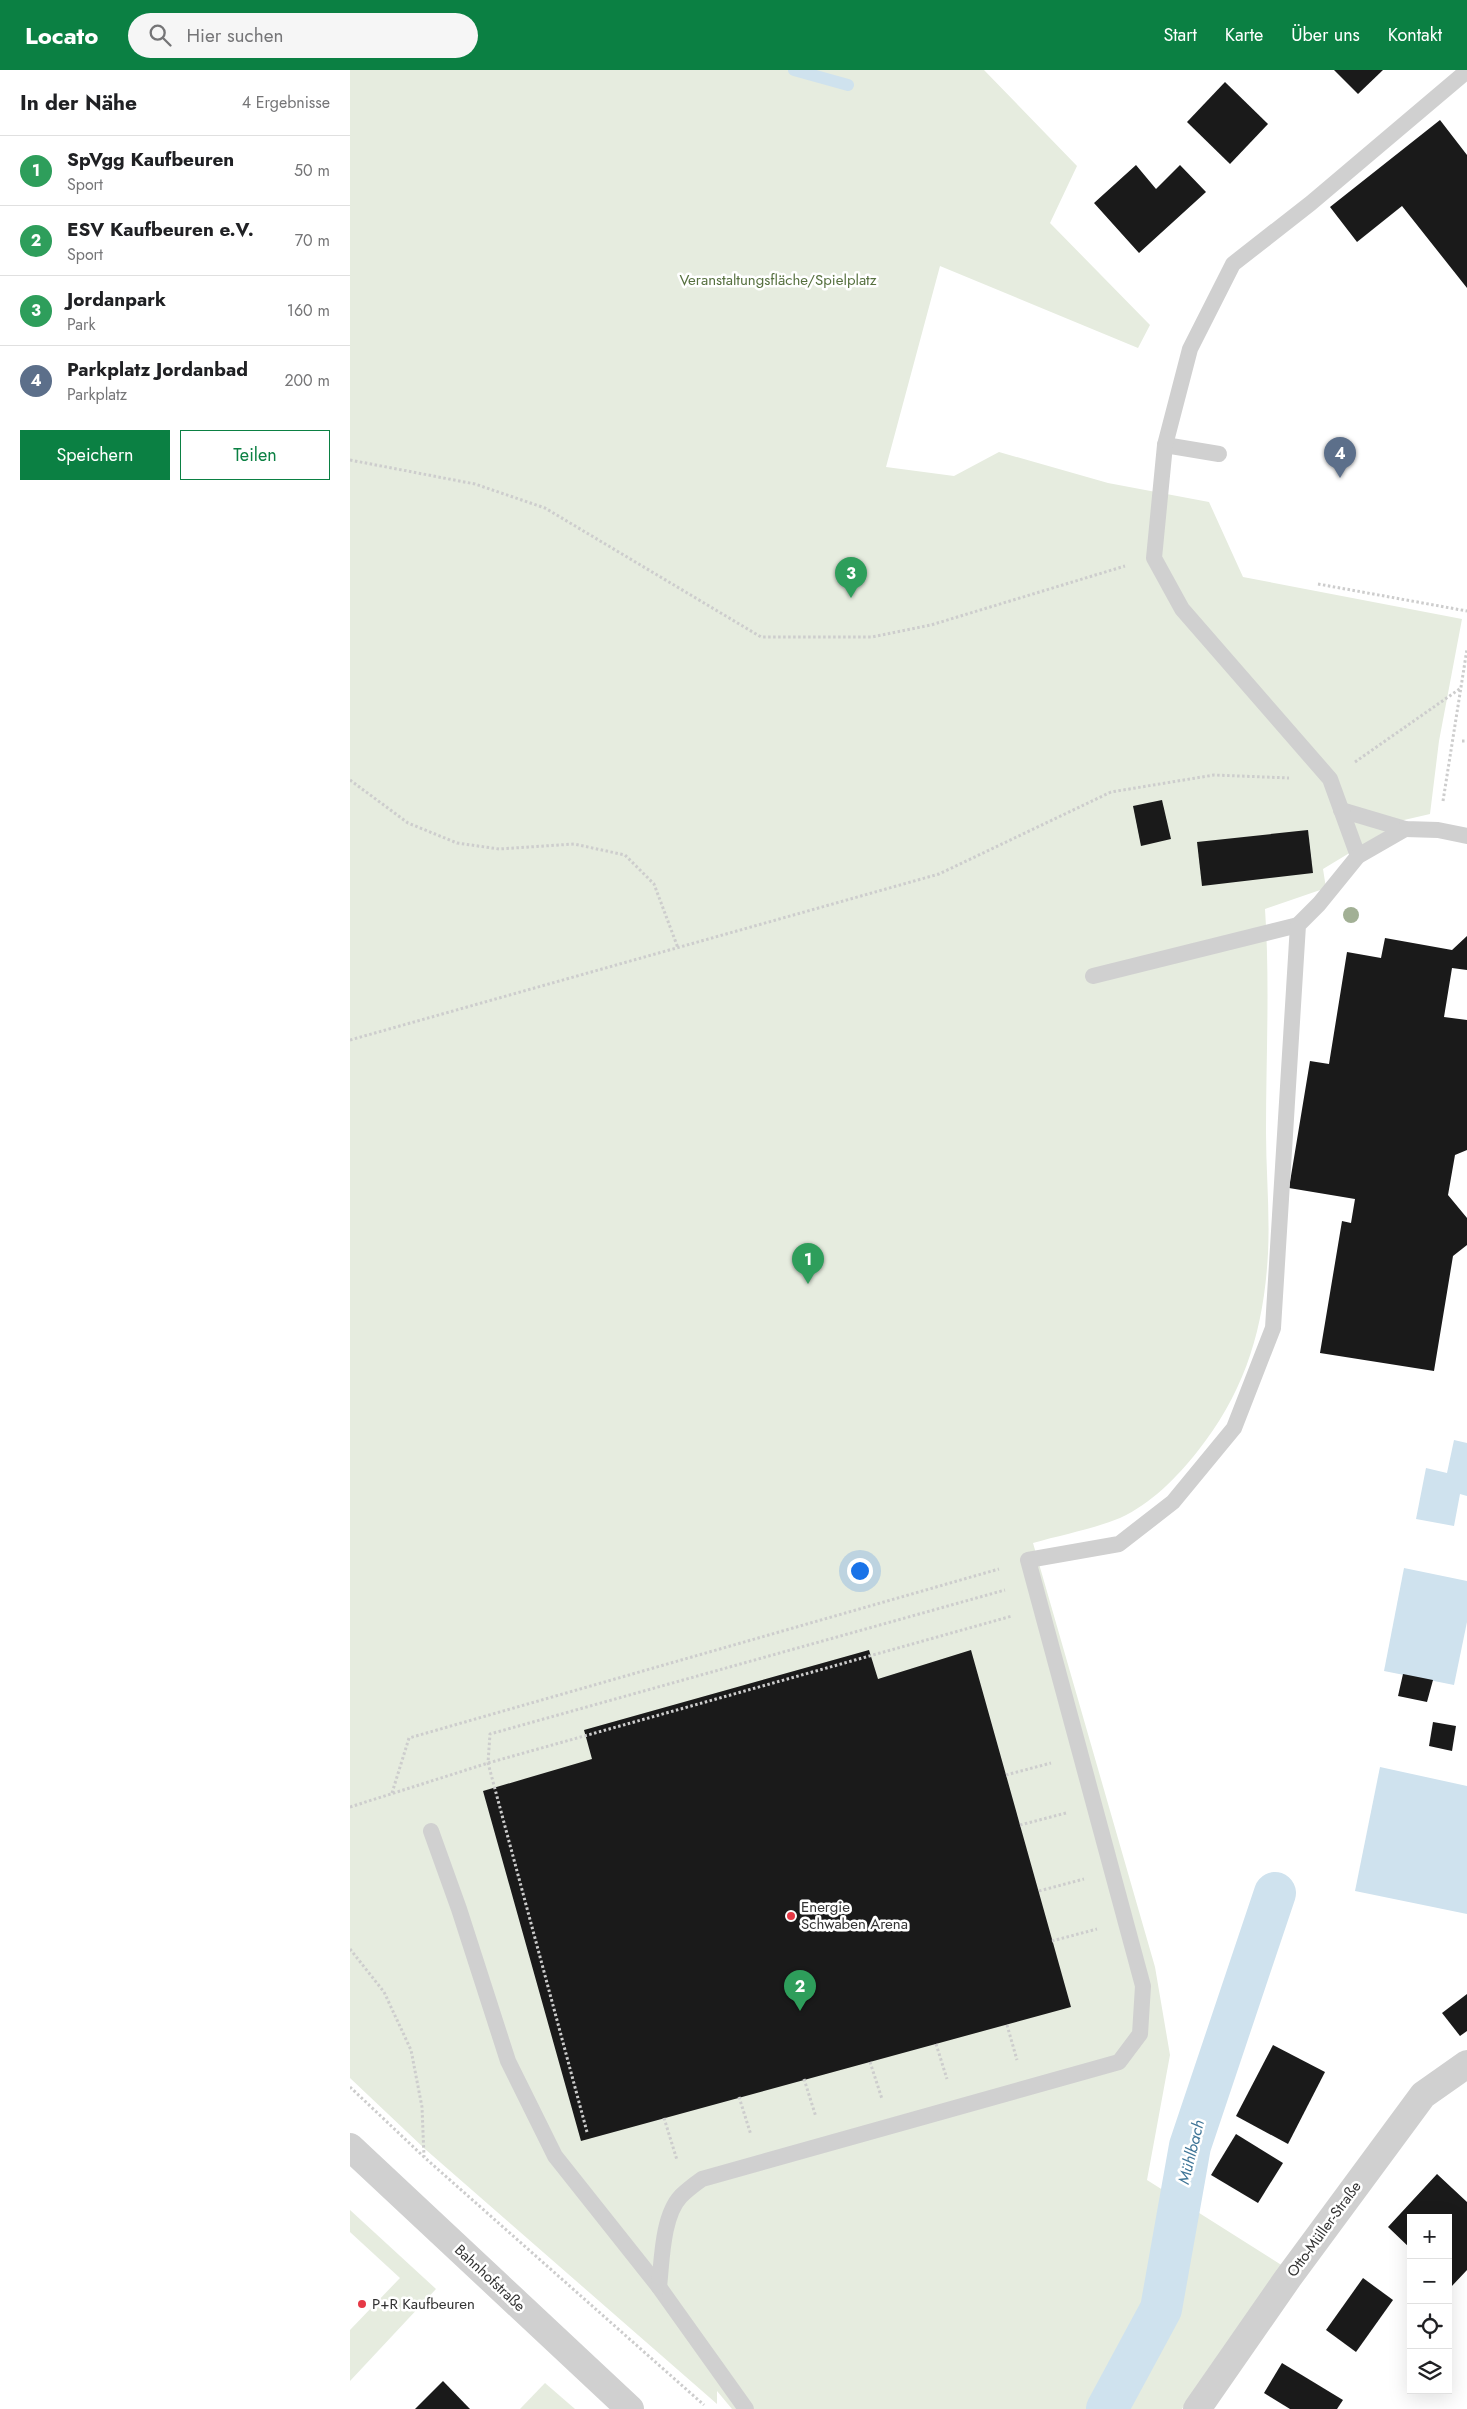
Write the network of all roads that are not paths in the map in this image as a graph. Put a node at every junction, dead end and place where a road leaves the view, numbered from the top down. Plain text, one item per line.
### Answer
1 (1467, 71) edge
2 (1166, 445) junction
3 (1219, 454) dead end
4 (1341, 810) junction
5 (1406, 829) junction
6 (1467, 836) edge
7 (1358, 856) junction
8 (1298, 926) junction
9 (1093, 976) dead end
10 (431, 1830) dead end
11 (1467, 2064) edge
12 (350, 2147) edge
13 (659, 2287) junction
14 (630, 2409) edge
15 (746, 2409) edge
16 (1197, 2409) edge

1 - 2 lane
2 - 3 lane
2 - 4 lane
4 - 5 lane
4 - 7 lane
5 - 6 lane
5 - 7 lane
7 - 8 lane
8 - 9 lane
8 - 13 lane
10 - 13 lane
11 - 16 street, Otto-Müller-Straße
12 - 14 street, Bahnhofstraße
13 - 15 lane

